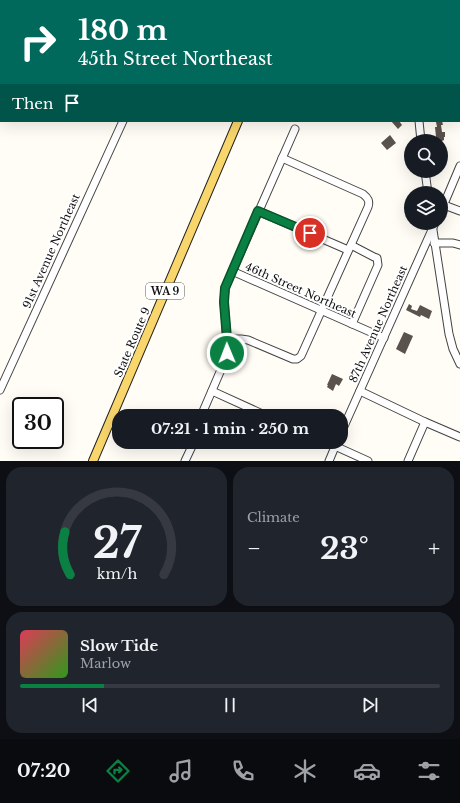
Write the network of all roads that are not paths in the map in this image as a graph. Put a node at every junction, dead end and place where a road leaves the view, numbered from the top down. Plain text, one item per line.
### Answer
1 (123, 122) edge
2 (238, 122) edge
3 (419, 122) edge
4 (295, 129) dead end
5 (420, 134) edge
6 (282, 158) junction
7 (460, 166) edge
8 (448, 194) edge
9 (448, 209) edge
10 (258, 211) junction
11 (460, 211) edge
12 (431, 230) edge
13 (433, 230) edge
14 (434, 243) junction
15 (460, 245) edge
16 (349, 248) junction
17 (232, 271) junction
18 (322, 311) junction
19 (352, 324) junction
20 (384, 338) junction
21 (227, 339) junction
22 (460, 364) edge
23 (0, 390) edge
24 (212, 391) junction
25 (360, 391) junction
26 (204, 409) edge
27 (252, 409) edge
28 (348, 418) edge
29 (425, 422) junction
30 (460, 437) edge
31 (191, 449) edge
32 (334, 449) edge
33 (345, 449) edge
34 (93, 461) edge
35 (185, 461) edge
36 (329, 461) edge
37 (368, 461) edge
38 (408, 461) edge

1 - 23 street, 91st Avenue Northeast
2 - 34 main road, State Route 9 / WA 9
3 - 5 street
4 - 6 street
6 - 10 street
6 - 16 street
7 - 8 street
9 - 11 street
10 - 16 street
10 - 17 street
12 - 20 street, 87th Avenue Northeast
13 - 14 street
14 - 15 street
14 - 22 street
16 - 18 street
16 - 19 street
17 - 18 street, 46th Street Northeast
17 - 21 street
18 - 19 street, 46th Street Northeast
18 - 21 street
19 - 20 street, 46th Street Northeast
20 - 25 street, 87th Avenue Northeast
21 - 24 street
24 - 26 street
24 - 27 street
25 - 28 street, 87th Avenue Northeast
25 - 29 street
29 - 30 street
29 - 38 street
31 - 35 street
32 - 36 street
33 - 37 street

